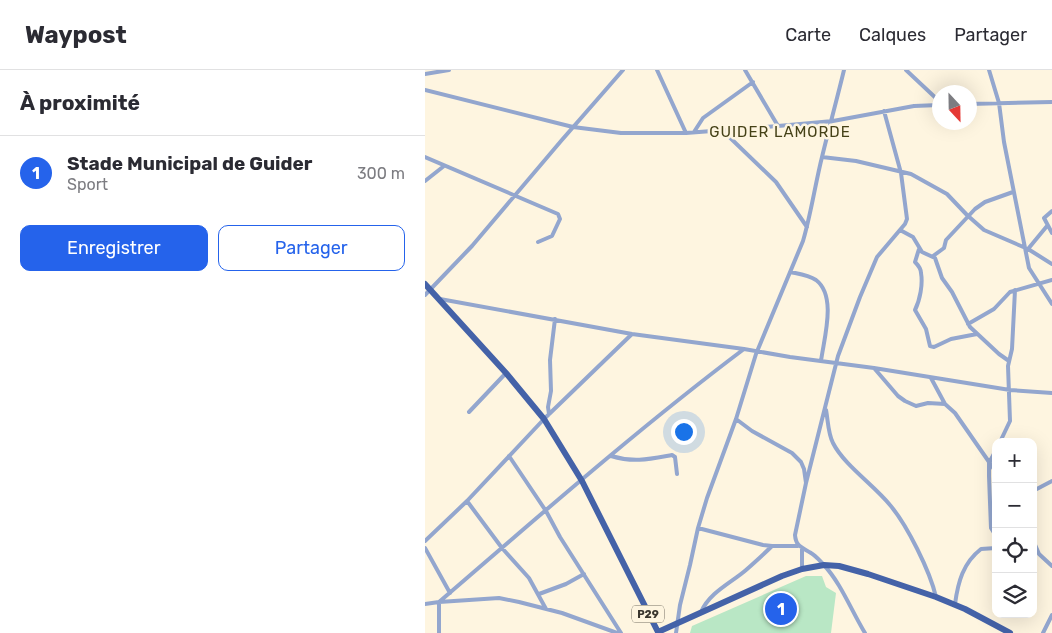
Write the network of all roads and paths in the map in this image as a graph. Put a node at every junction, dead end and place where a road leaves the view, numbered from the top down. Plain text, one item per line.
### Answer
1 (449, 70) edge
2 (623, 70) edge
3 (657, 70) edge
4 (745, 70) edge
5 (844, 70) edge
6 (906, 70) edge
7 (989, 70) edge
8 (425, 74) edge
9 (753, 82) junction
10 (425, 90) edge
11 (932, 96) edge
12 (1052, 102) edge
13 (999, 103) junction
14 (932, 104) edge
15 (977, 104) edge
16 (884, 111) junction
17 (833, 121) junction
18 (778, 126) junction
19 (573, 127) junction
20 (722, 130) junction
21 (694, 132) junction
22 (686, 133) junction
23 (425, 156) edge
24 (822, 157) junction
25 (444, 166) junction
26 (901, 173) junction
27 (425, 181) edge
28 (1013, 192) junction
29 (516, 195) junction
30 (1052, 211) edge
31 (967, 216) junction
32 (1047, 226) junction
33 (807, 227) junction
34 (900, 230) junction
35 (1052, 234) edge
36 (538, 242) dead end
37 (1026, 248) junction
38 (919, 249) junction
39 (933, 256) junction
40 (1052, 264) edge
41 (790, 272) junction
42 (1052, 280) edge
43 (1039, 284) junction
44 (427, 290) edge
45 (1015, 290) junction
46 (440, 299) junction
47 (1052, 304) edge
48 (555, 319) junction
49 (968, 324) junction
50 (632, 334) junction
51 (977, 334) junction
52 (744, 349) junction
53 (757, 351) junction
54 (821, 361) junction
55 (1009, 361) junction
56 (837, 363) junction
57 (873, 368) junction
58 (506, 373) junction
59 (931, 378) junction
60 (1010, 390) junction
61 (1052, 393) edge
62 (945, 404) junction
63 (825, 407) junction
64 (469, 412) dead end
65 (547, 416) junction
66 (736, 419) junction
67 (1002, 438) edge
68 (509, 456) junction
69 (611, 456) junction
70 (992, 457) edge
71 (989, 463) junction
72 (992, 467) edge
73 (677, 474) dead end
74 (582, 481) junction
75 (1052, 481) edge
76 (806, 483) junction
77 (1037, 489) edge
78 (467, 501) junction
79 (992, 507) edge
80 (546, 511) junction
81 (698, 528) junction
82 (425, 541) edge
83 (772, 546) junction
84 (800, 547) junction
85 (425, 548) edge
86 (502, 548) junction
87 (992, 548) edge
88 (1037, 552) edge
89 (824, 565) junction
90 (1052, 566) edge
91 (802, 569) junction
92 (584, 574) junction
93 (450, 593) junction
94 (539, 594) junction
95 (936, 597) junction
96 (439, 602) junction
97 (425, 604) edge
98 (955, 604) junction
99 (547, 609) junction
100 (701, 612) junction
101 (1052, 615) edge
102 (678, 623) junction
103 (439, 633) edge
104 (617, 633) edge
105 (621, 633) edge
106 (658, 633) edge
107 (676, 633) edge
108 (865, 633) edge
109 (1010, 633) edge
110 (1043, 633) edge

1 - 8 street
2 - 19 street
3 - 22 street
4 - 9 street
5 - 17 street
6 - 11 street
7 - 13 street
9 - 18 street
9 - 21 street
10 - 19 street
12 - 13 street
13 - 15 street
13 - 28 street
14 - 16 street
16 - 17 street
16 - 26 street
17 - 18 street
17 - 24 street
18 - 20 street
19 - 22 street
19 - 29 street
20 - 21 street
20 - 33 street
21 - 22 street
23 - 25 street
24 - 26 street
24 - 33 street
25 - 27 street
25 - 29 street
26 - 31 street
26 - 34 street
28 - 31 street
28 - 37 street
29 - 36 street
29 - 44 street
30 - 32 street
31 - 37 street
31 - 39 street
32 - 35 street
32 - 37 street
33 - 41 street
34 - 38 street
34 - 56 street
37 - 40 street
37 - 43 street
38 - 39 street
38 - 51 street
39 - 49 street
41 - 53 street
41 - 54 street
42 - 43 street
43 - 45 street
43 - 47 street
44 - 46 main road, P29
45 - 49 street
45 - 55 street
46 - 48 street
46 - 58 main road, P29
48 - 50 street
48 - 65 street
49 - 51 street
50 - 52 street
50 - 65 street
51 - 55 street
52 - 53 street
52 - 69 street
53 - 54 street
53 - 66 street
54 - 56 street
55 - 60 street
56 - 57 street
56 - 63 street
57 - 59 street
57 - 62 street
58 - 64 street
58 - 65 main road, P29
59 - 60 street
59 - 62 street
60 - 61 street
60 - 67 street
62 - 71 street
63 - 76 street
63 - 95 street
65 - 68 street
65 - 74 main road, P29
66 - 76 street
66 - 81 street
68 - 78 street
68 - 80 street
69 - 73 street
69 - 74 street
70 - 71 street
71 - 72 street
71 - 79 street
74 - 80 street
74 - 106 main road, P29
75 - 77 street
76 - 84 street
78 - 82 street
78 - 86 street
80 - 86 street
80 - 92 street
81 - 83 street
81 - 102 street
83 - 84 street
83 - 100 street
84 - 89 street
84 - 91 street
85 - 93 street
86 - 93 street
86 - 94 street
87 - 98 street
88 - 90 street
89 - 91 main road, P29
89 - 95 main road, P29
89 - 108 street
91 - 100 main road, P29
92 - 94 street
92 - 105 street
93 - 96 street
94 - 99 street
95 - 98 main road, P29
96 - 97 street
96 - 99 street
96 - 103 street
98 - 109 main road, P29
99 - 104 street
100 - 102 main road, P29
101 - 110 street
102 - 106 main road, P29
102 - 107 street

